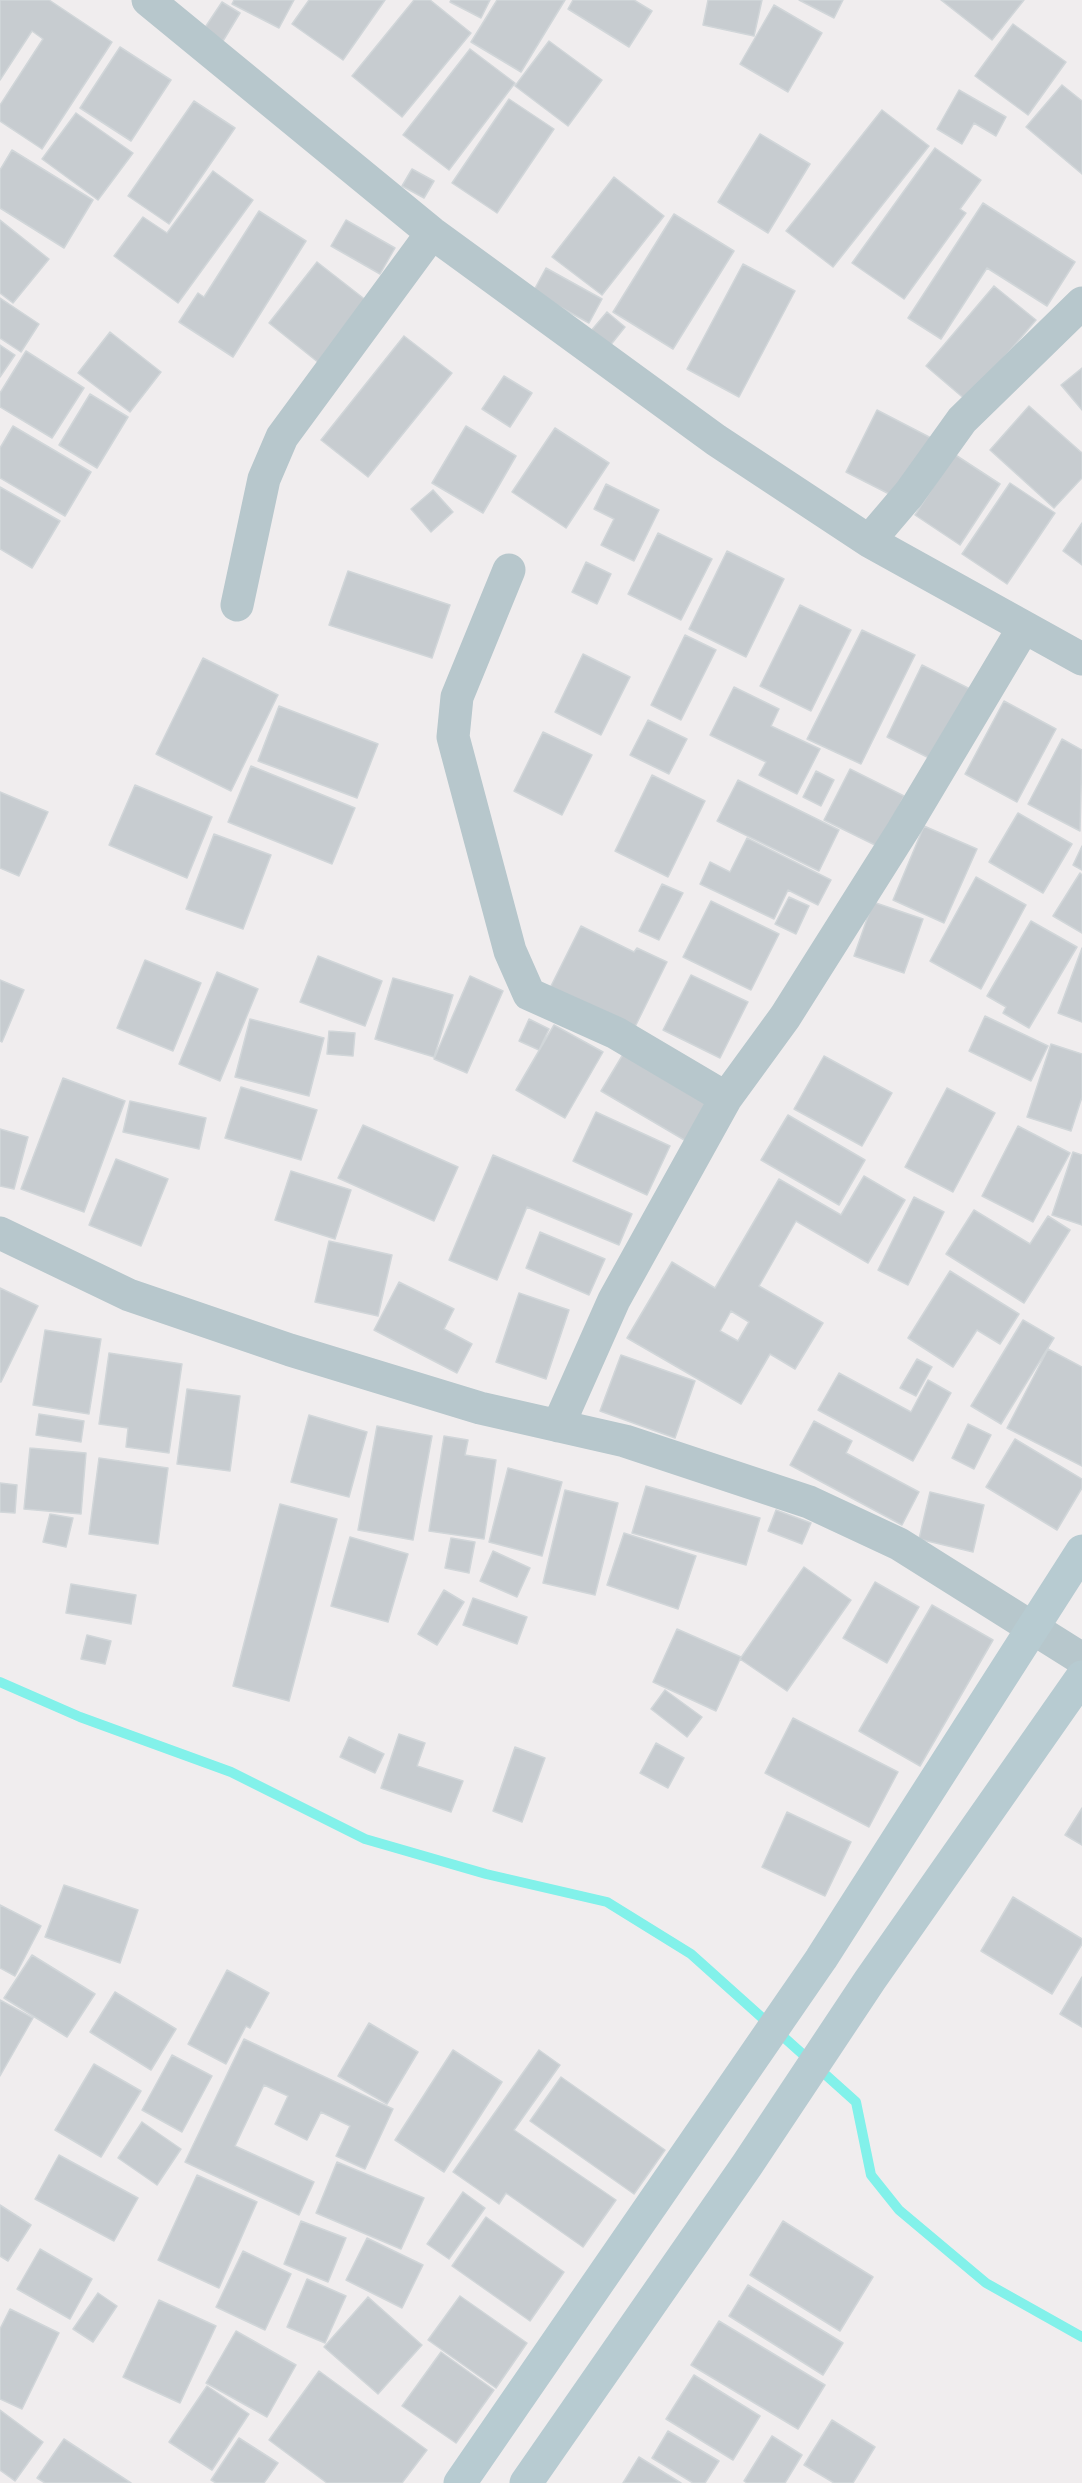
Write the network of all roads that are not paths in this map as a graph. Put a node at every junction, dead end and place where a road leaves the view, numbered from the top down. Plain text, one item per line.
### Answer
1 (148, 0) edge
2 (432, 233) junction
3 (1082, 303) edge
4 (869, 541) junction
5 (509, 570) dead end
6 (237, 605) dead end
7 (1024, 627) junction
8 (1082, 659) edge
9 (726, 1098) junction
10 (0, 1233) edge
11 (558, 1426) junction
12 (1082, 1551) edge
13 (1032, 1627) junction
14 (1082, 1659) edge
15 (1082, 1677) edge
16 (460, 2483) edge
17 (526, 2483) edge

1 - 2 street
2 - 4 street
2 - 6 street
3 - 4 street
4 - 7 street
5 - 9 street
7 - 8 street
7 - 9 street
9 - 11 street
10 - 11 street
11 - 13 street
12 - 13 main road
13 - 14 street
13 - 16 main road
15 - 17 main road

